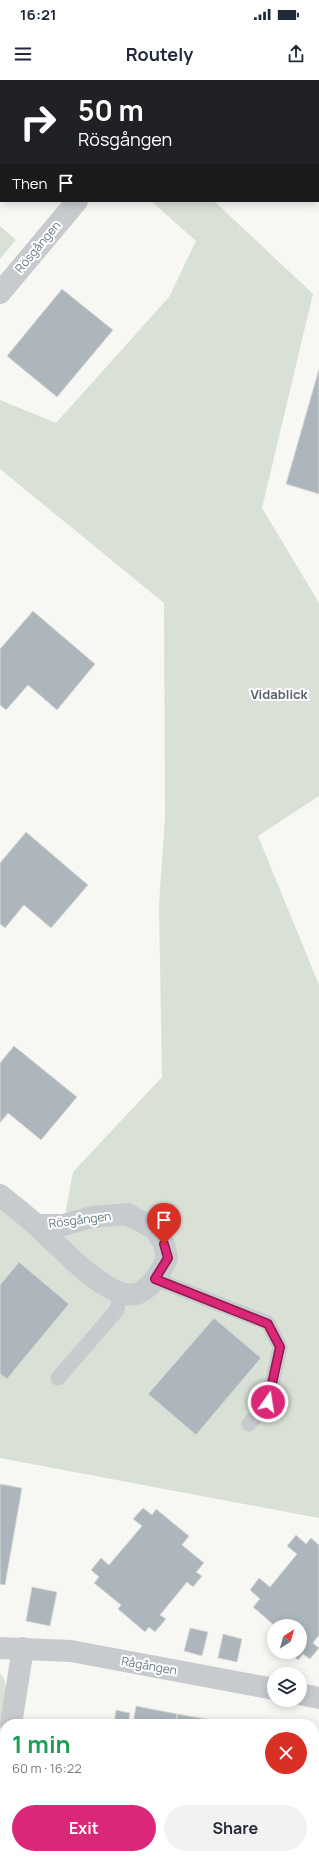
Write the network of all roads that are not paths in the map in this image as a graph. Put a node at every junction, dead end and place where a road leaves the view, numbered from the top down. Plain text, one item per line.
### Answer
1 (76, 202) edge
2 (0, 293) edge
3 (0, 1196) edge
4 (36, 1225) junction
5 (155, 1279) junction
6 (120, 1293) junction
7 (58, 1378) dead end
8 (249, 1424) dead end
9 (0, 1648) edge
10 (23, 1648) junction
11 (267, 1688) edge
12 (307, 1695) edge
13 (319, 1698) edge
14 (12, 1719) edge

1 - 2 street, Rösgången
3 - 4 street, Rösgången
4 - 5 street, Rösgången
4 - 6 street, Rösgången
5 - 6 street, Rösgången
5 - 8 lane
6 - 7 lane
9 - 10 street, Rågången
10 - 11 street, Rågången
10 - 14 street
12 - 13 street

